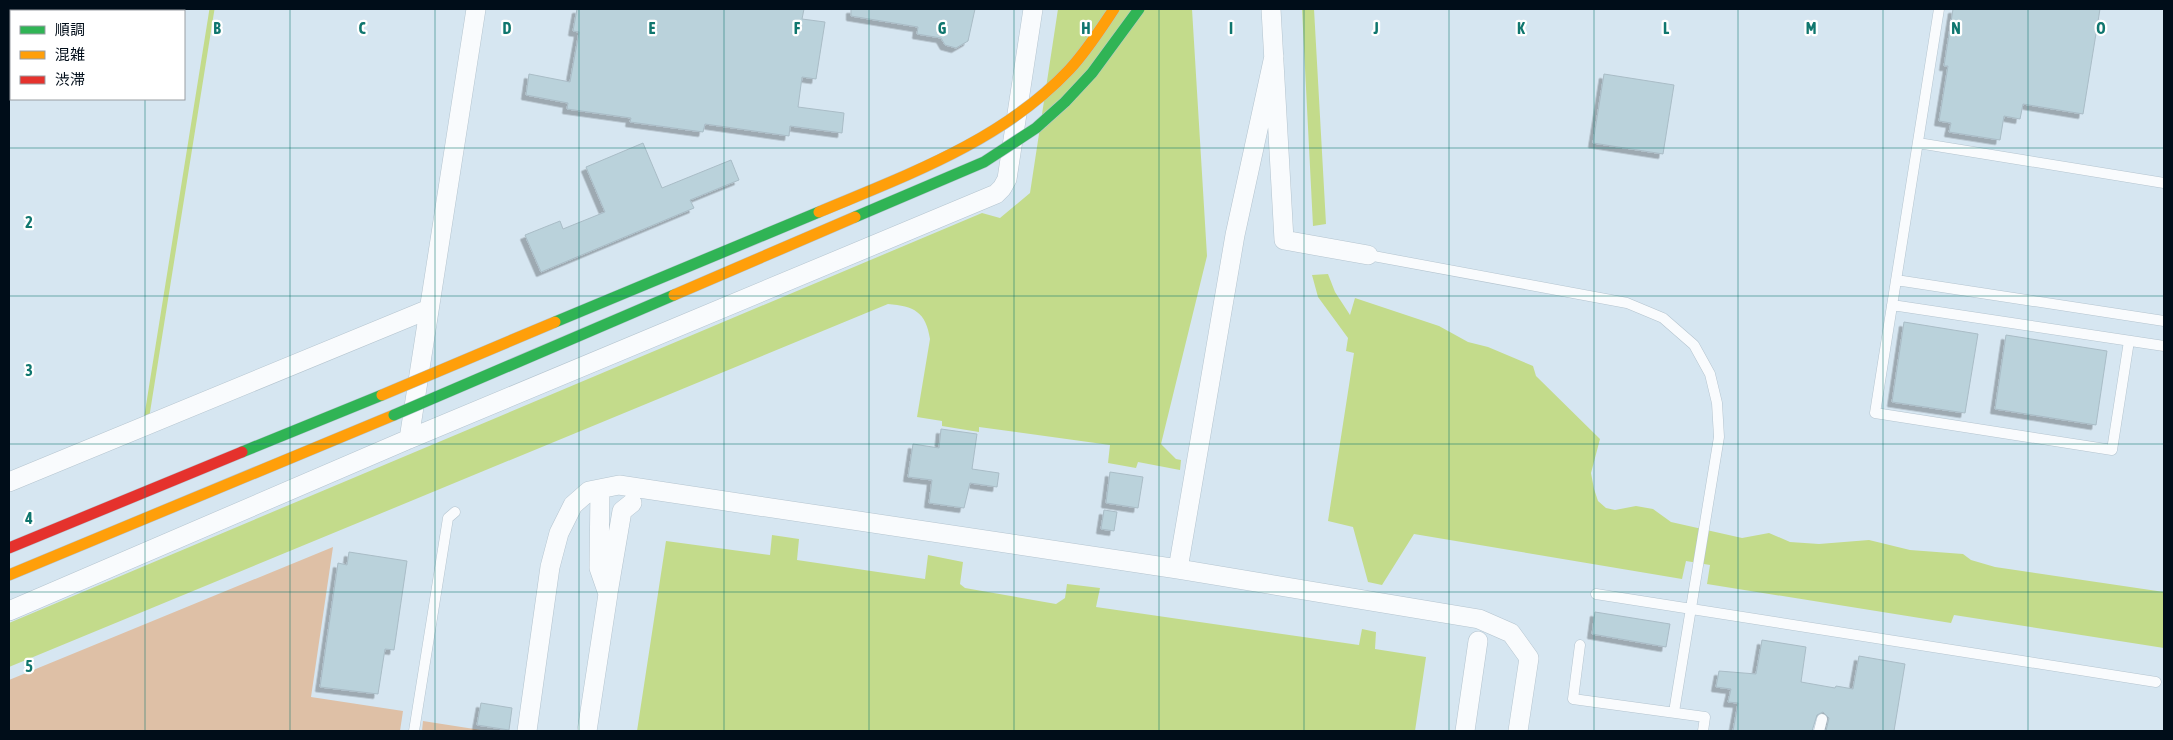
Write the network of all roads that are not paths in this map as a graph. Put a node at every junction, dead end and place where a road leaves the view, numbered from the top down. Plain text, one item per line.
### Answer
1 (476, 9) edge
2 (1032, 9) edge
3 (1114, 9) edge
4 (1139, 9) edge
5 (1271, 9) edge
6 (1939, 9) edge
7 (1274, 56) junction
8 (1918, 143) junction
9 (2164, 183) edge
10 (1368, 255) joint
11 (1896, 280) junction
12 (1892, 305) junction
13 (430, 309) junction
14 (2164, 321) edge
15 (2129, 341) junction
16 (2164, 346) edge
17 (409, 439) junction
18 (9, 482) edge
19 (600, 489) junction
20 (632, 504) dead end
21 (455, 512) dead end
22 (9, 548) edge
23 (1178, 569) junction
24 (9, 575) edge
25 (608, 594) junction
26 (1596, 594) dead end
27 (1690, 609) junction
28 (9, 611) edge
29 (1478, 641) dead end
30 (1580, 645) dead end
31 (2156, 682) dead end
32 (1674, 712) junction
33 (1822, 719) dead end
34 (414, 731) edge
35 (527, 731) edge
36 (587, 731) edge
37 (1465, 731) edge
38 (1518, 731) edge
39 (1702, 731) edge
40 (1820, 731) edge

1 - 13 street
2 - 17 street
3 - 22 street, bridge
4 - 24 street, bridge
5 - 7 street
6 - 8 lane
7 - 10 street
7 - 23 street
8 - 9 lane
8 - 11 lane
10 - 27 lane
11 - 12 lane
11 - 14 lane
12 - 15 lane
12 - 15 lane
13 - 17 street
13 - 18 street
15 - 16 lane
17 - 28 street
19 - 23 street
19 - 25 street
19 - 35 street
20 - 25 street
21 - 34 lane
23 - 38 street
25 - 36 street
26 - 27 lane
27 - 31 lane
27 - 32 lane
29 - 37 street
30 - 32 lane
32 - 39 lane
33 - 40 lane

